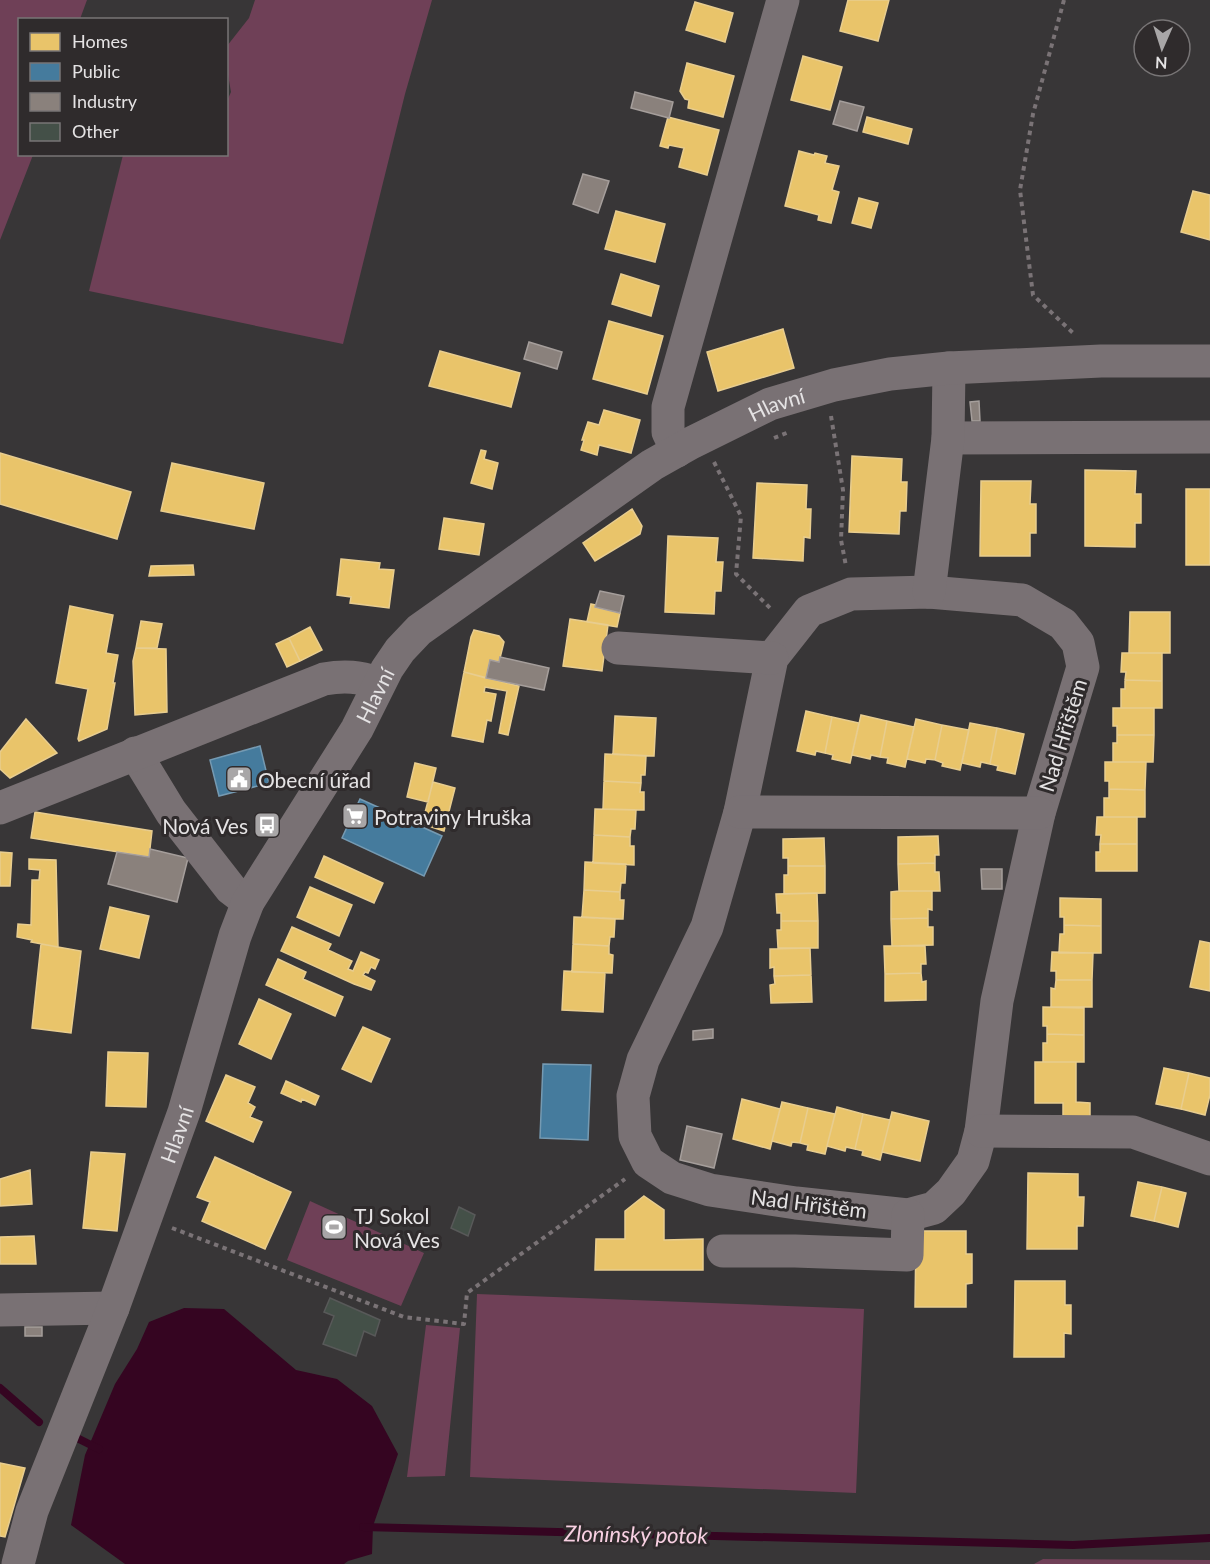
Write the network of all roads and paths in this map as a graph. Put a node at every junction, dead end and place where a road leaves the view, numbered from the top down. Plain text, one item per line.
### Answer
1 (783, 0) edge
2 (1064, 0) edge
3 (1101, 361) junction
4 (1210, 361) edge
5 (949, 368) junction
6 (841, 413) dead end
7 (799, 428) dead end
8 (1210, 437) edge
9 (948, 438) junction
10 (767, 440) dead end
11 (690, 458) junction
12 (724, 458) dead end
13 (714, 462) junction
14 (929, 592) junction
15 (851, 594) junction
16 (794, 631) junction
17 (618, 648) dead end
18 (772, 658) junction
19 (379, 683) junction
20 (135, 753) junction
21 (0, 808) edge
22 (740, 812) junction
23 (1039, 813) junction
24 (248, 902) junction
25 (981, 1131) junction
26 (1210, 1159) edge
27 (648, 1162) junction
28 (796, 1203) junction
29 (908, 1215) junction
30 (146, 1218) junction
31 (723, 1251) dead end
32 (795, 1251) junction
33 (113, 1308) junction
34 (0, 1310) edge
35 (18, 1564) edge

1 - 11 street
2 - 3 path
3 - 4 street, Hlavní
3 - 5 street, Hlavní
5 - 9 street
5 - 11 street, Hlavní
6 - 15 path
7 - 10 path
8 - 9 street
9 - 14 street
11 - 13 path
11 - 19 street, Hlavní
12 - 13 path
13 - 16 path
14 - 15 street, Nad Hřištěm
14 - 23 street, Nad Hřištěm
15 - 16 street, Nad Hřištěm
16 - 18 street, Nad Hřištěm
17 - 18 street
18 - 22 street, Nad Hřištěm
19 - 20 street
19 - 24 street, Hlavní
20 - 21 street
20 - 24 street
22 - 23 street, Nad Hřištěm
22 - 27 street, Nad Hřištěm
23 - 25 street, Nad Hřištěm
24 - 30 street, Hlavní
25 - 26 street
25 - 29 street, Nad Hřištěm
27 - 28 street, Nad Hřištěm
27 - 30 path
28 - 29 street, Nad Hřištěm
28 - 32 street
29 - 32 street
30 - 33 street, Hlavní
31 - 32 street
33 - 34 street
33 - 35 street, Hlavní

